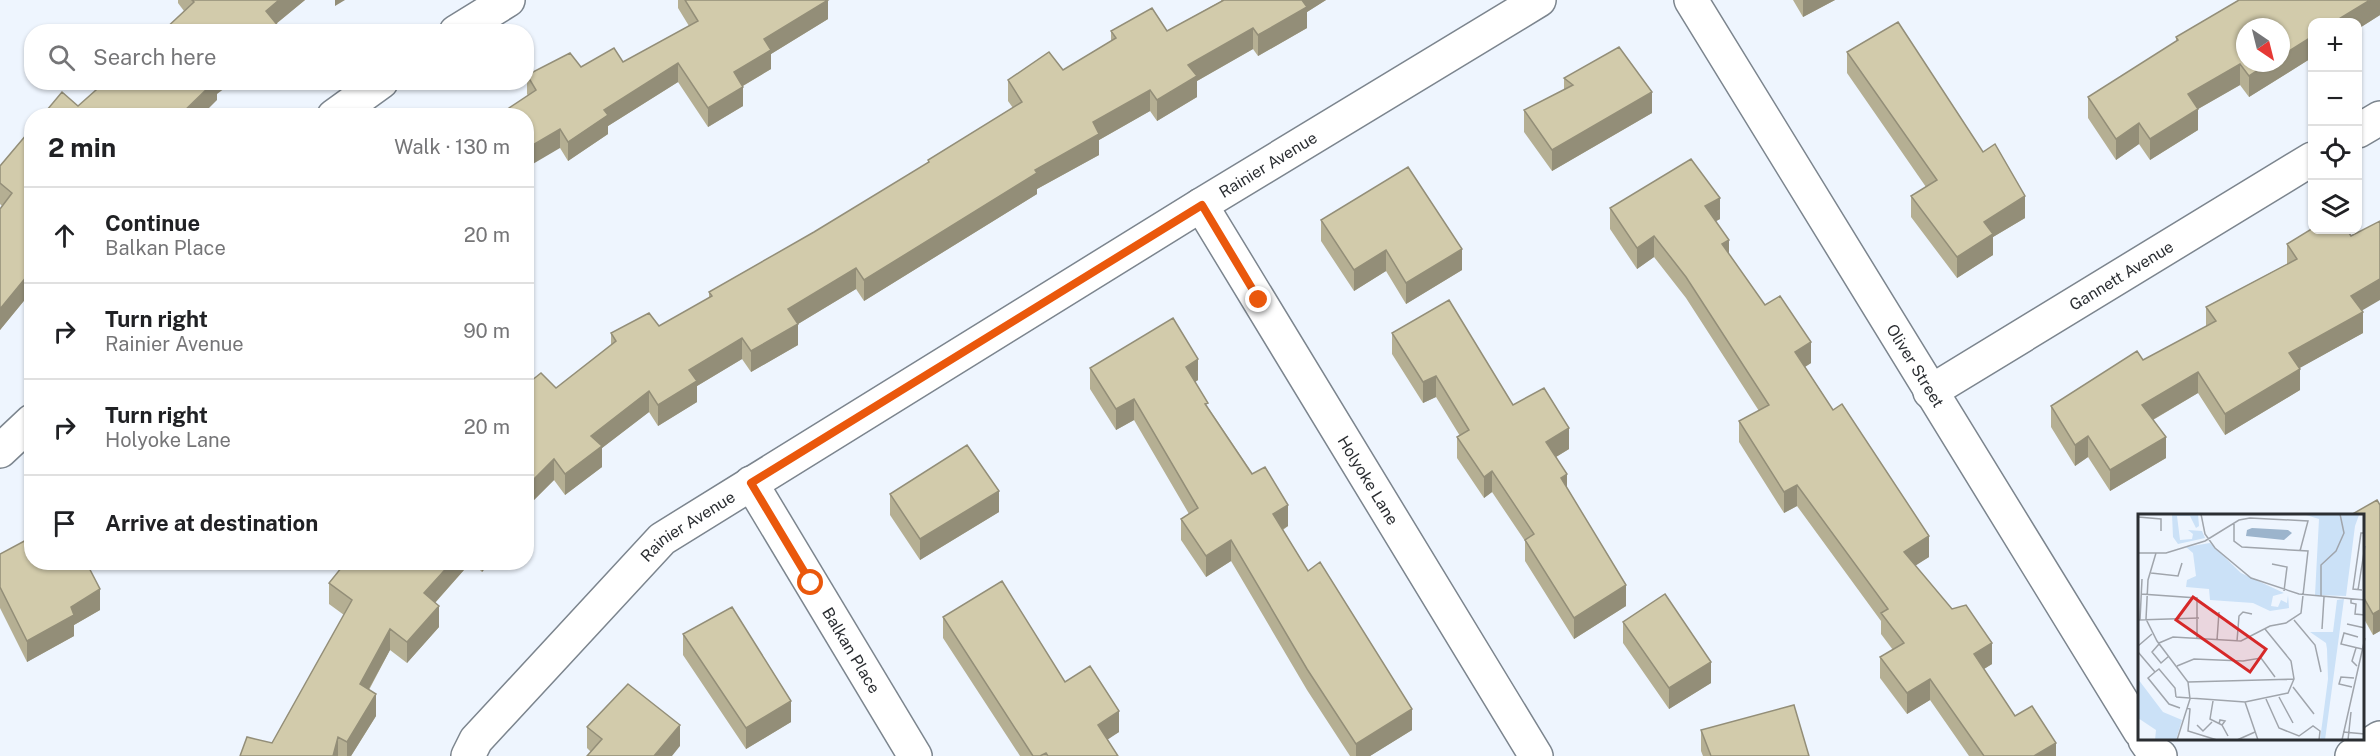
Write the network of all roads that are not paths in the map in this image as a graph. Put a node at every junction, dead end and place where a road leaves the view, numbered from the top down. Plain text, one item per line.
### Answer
1 (508, 0) edge
2 (1539, 0) edge
3 (1691, 0) edge
4 (469, 24) edge
5 (370, 90) edge
6 (345, 108) edge
7 (2380, 118) edge
8 (2362, 129) edge
9 (2308, 162) edge
10 (1202, 205) junction
11 (1930, 392) junction
12 (24, 428) edge
13 (0, 451) edge
14 (751, 483) junction
15 (2138, 728) edge
16 (2380, 738) edge
17 (2146, 741) edge
18 (468, 756) edge
19 (915, 756) edge
20 (1536, 756) edge
21 (2160, 756) edge
22 (2352, 756) edge

1 - 4 street
2 - 10 street, Rainier Avenue
3 - 11 street, Oliver Street
5 - 6 street
7 - 8 street
9 - 11 street, Gannett Avenue
10 - 14 street, Rainier Avenue
10 - 20 street, Holyoke Lane
11 - 15 street, Oliver Street
12 - 13 street
14 - 18 street, Rainier Avenue
14 - 19 street, Balkan Place
16 - 22 street
17 - 21 street

